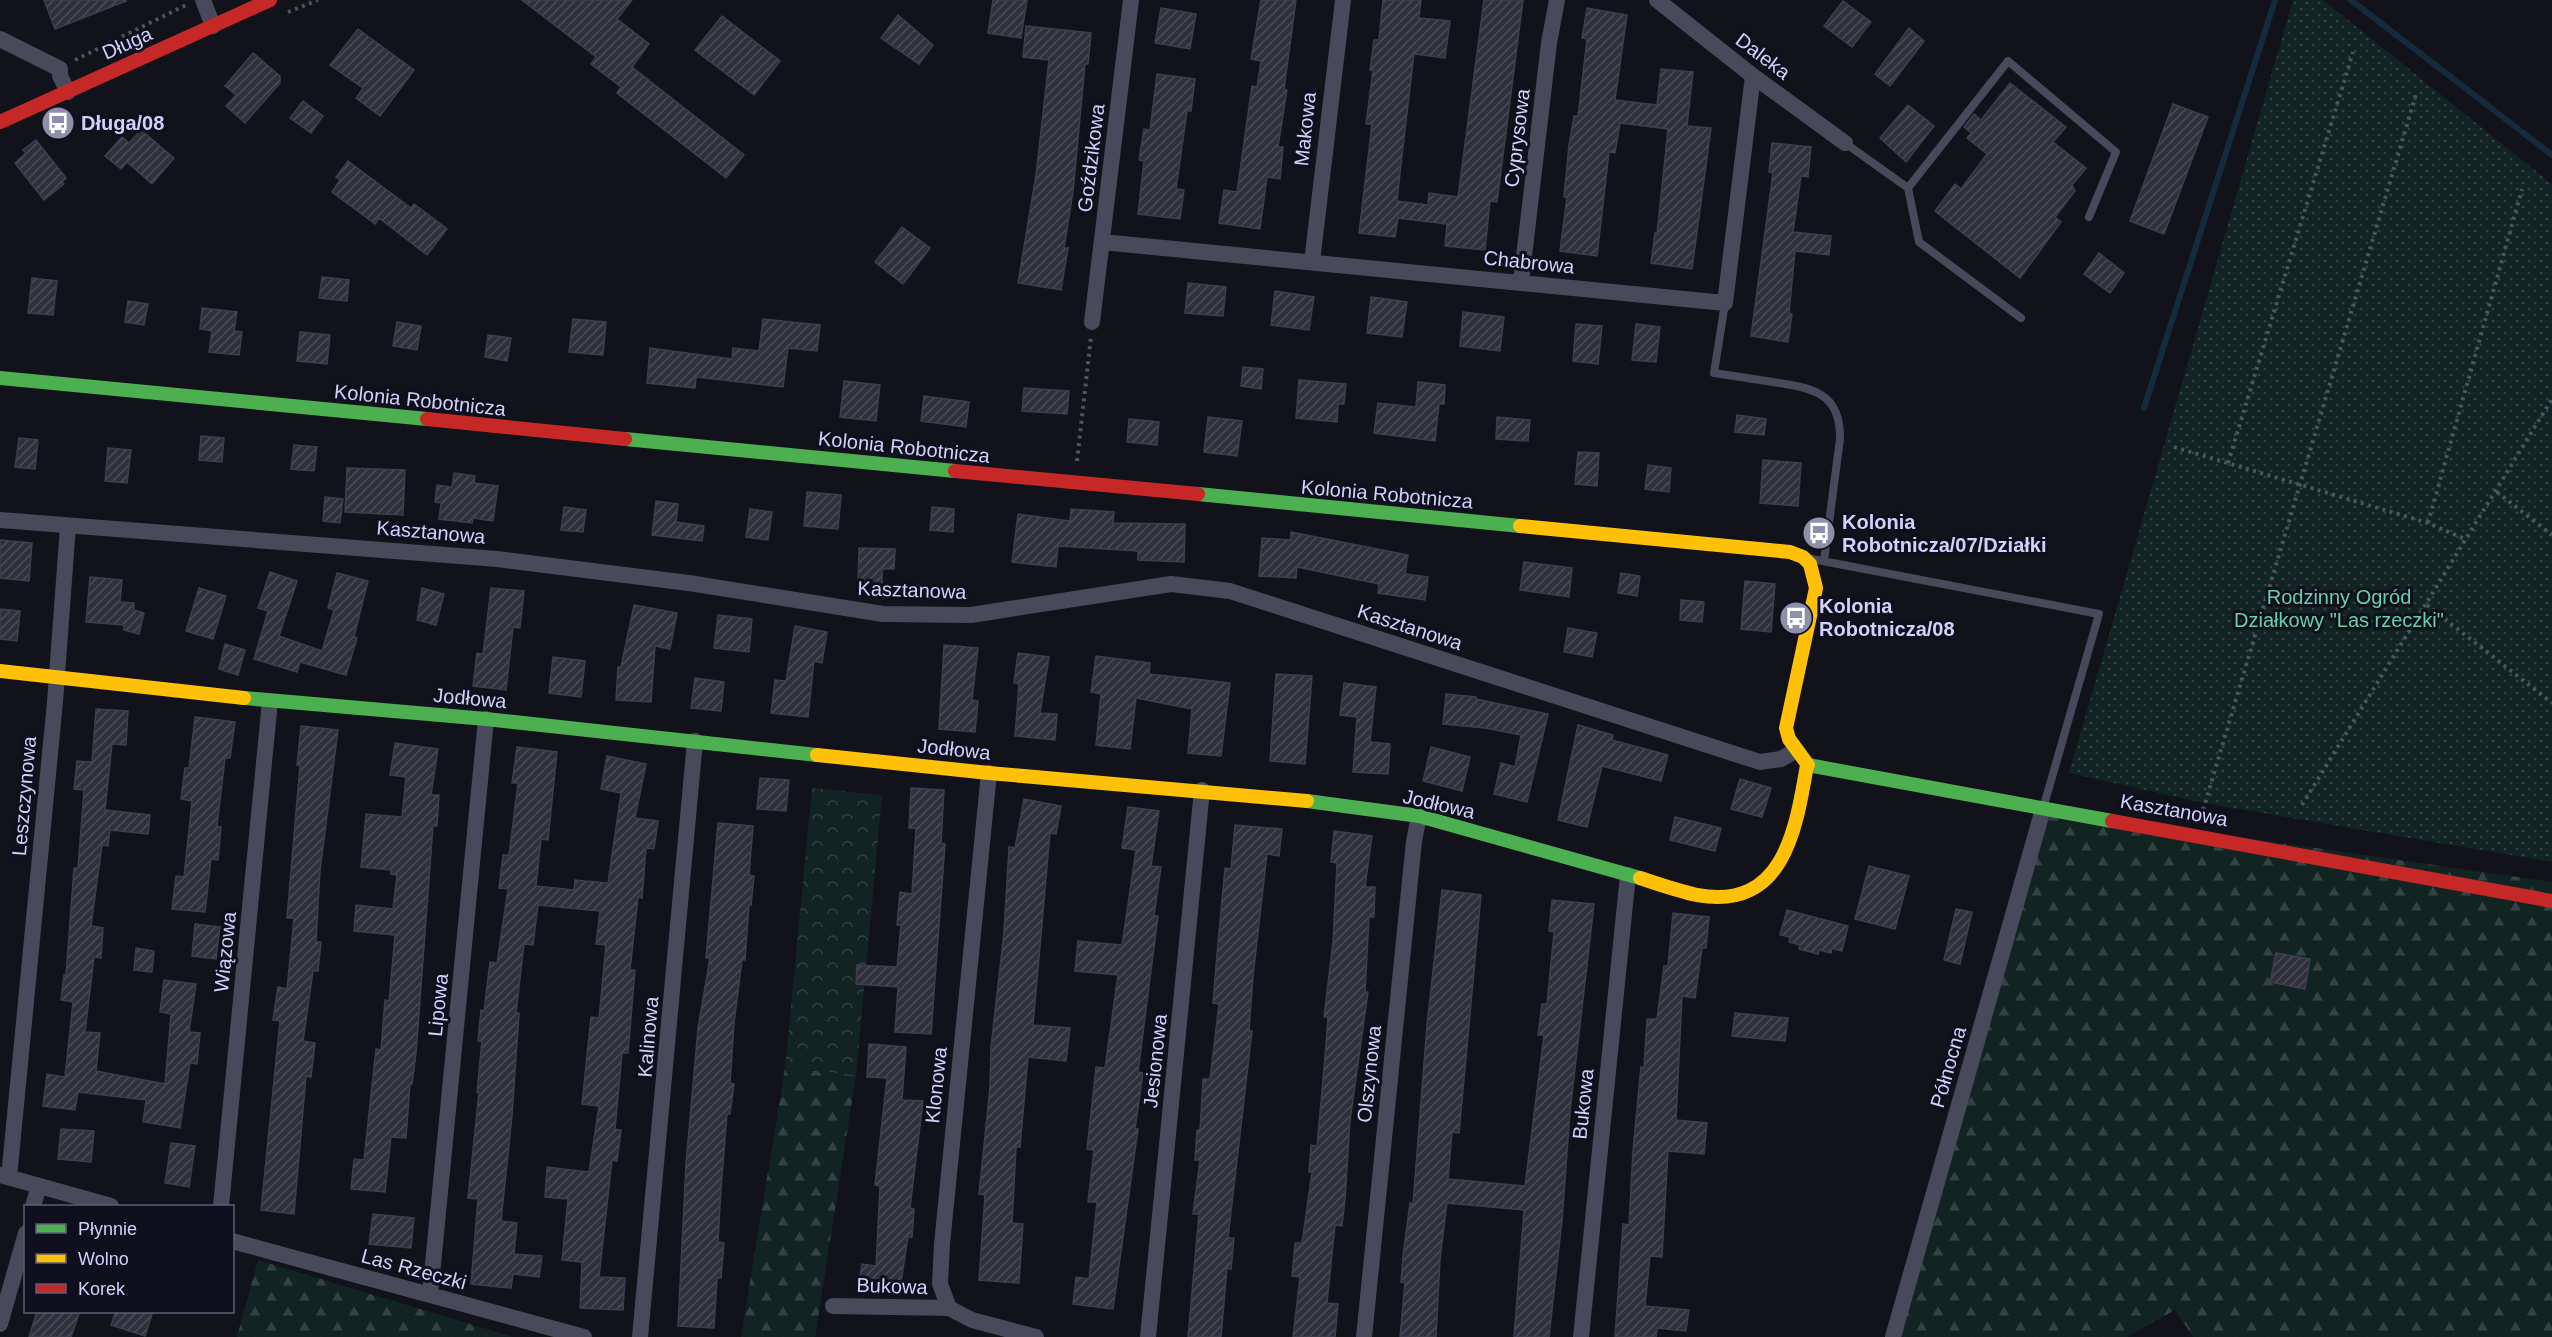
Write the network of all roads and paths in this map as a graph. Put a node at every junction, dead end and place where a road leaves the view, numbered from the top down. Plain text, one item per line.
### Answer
1 (270, 0) edge
2 (1131, 0) edge
3 (1342, 0) edge
4 (1557, 0) edge
5 (1657, 0) edge
6 (196, 2) edge
7 (213, 26) junction
8 (0, 39) edge
9 (2353, 52) dead end
10 (60, 76) junction
11 (1753, 76) junction
12 (2417, 91) dead end
13 (68, 92) junction
14 (0, 122) edge
15 (1845, 143) joint
16 (1908, 188) junction
17 (2522, 189) dead end
18 (2089, 217) dead end
19 (1102, 242) junction
20 (1312, 262) junction
21 (1521, 282) junction
22 (1725, 303) junction
23 (2021, 318) dead end
24 (1092, 322) joint
25 (0, 378) edge
26 (2552, 399) edge
27 (2174, 447) dead end
28 (2228, 463) junction
29 (1076, 471) dead end
30 (2300, 484) junction
31 (2497, 492) junction
32 (0, 520) edge
33 (2428, 523) junction
34 (68, 526) junction
35 (2552, 535) edge
36 (2467, 540) junction
37 (1803, 557) junction
38 (1824, 561) junction
39 (2427, 605) junction
40 (0, 671) edge
41 (56, 676) junction
42 (270, 701) junction
43 (2552, 703) edge
44 (486, 719) junction
45 (695, 741) junction
46 (1795, 751) junction
47 (1807, 765) junction
48 (988, 772) junction
49 (1203, 790) junction
50 (2302, 805) dead end
51 (2043, 808) junction
52 (1419, 816) junction
53 (2197, 836) junction
54 (1628, 875) junction
55 (2552, 901) edge
56 (5, 1176) edge
57 (39, 1186) junction
58 (33, 1205) edge
59 (107, 1205) edge
60 (221, 1205) edge
61 (24, 1240) edge
62 (234, 1242) edge
63 (430, 1295) junction
64 (833, 1306) dead end
65 (949, 1308) junction
66 (0, 1324) edge
67 (584, 1337) edge
68 (640, 1337) edge
69 (1036, 1337) edge
70 (1148, 1337) edge
71 (1364, 1337) edge
72 (1581, 1337) edge
73 (1893, 1337) edge

1 - 7 street, Długa
2 - 19 street, Goździkowa
3 - 20 street, Makowa
4 - 21 street, Cyprysowa
5 - 11 street, Daleka
6 - 7 street
6 - 10 path
7 - 13 street, Długa
8 - 10 street
9 - 28 path
10 - 13 street
11 - 15 street, Daleka
11 - 22 street
12 - 30 path
13 - 14 street, Długa
15 - 16 lane
16 - 18 lane
16 - 23 lane
17 - 33 path
19 - 20 street, Chabrowa
19 - 24 street, Goździkowa
20 - 21 street, Chabrowa
21 - 22 street, Chabrowa
22 - 38 lane
24 - 29 path
25 - 37 street, Kolonia Robotnicza
26 - 31 path
27 - 28 path
28 - 30 path
30 - 33 path
30 - 53 path
31 - 35 path
31 - 36 path
32 - 34 street, Kasztanowa
33 - 36 path
34 - 41 street, Leszczynowa
34 - 46 street, Kasztanowa
36 - 39 path
37 - 38 lane
37 - 46 street
38 - 51 lane
39 - 43 path
39 - 50 path
40 - 41 street, Jodłowa
41 - 42 street, Jodłowa
41 - 56 street, Leszczynowa
42 - 44 street, Jodłowa
42 - 60 street, Wiązowa
44 - 45 street, Jodłowa
44 - 63 street, Lipowa
45 - 48 street, Jodłowa
45 - 68 street, Kalinowa
46 - 47 street
47 - 51 street, Kasztanowa
47 - 54 street, Jodłowa
48 - 49 street, Jodłowa
48 - 65 street, Klonowa
49 - 52 street, Jodłowa
49 - 70 street, Jesionowa
51 - 53 street, Kasztanowa
51 - 73 street, Północna
52 - 54 street, Jodłowa
52 - 71 street, Olszynowa
53 - 55 street, Kasztanowa
54 - 72 street, Bukowa
56 - 57 street
57 - 58 street
57 - 59 street
61 - 66 street
62 - 63 street, Las Rzeczki
63 - 67 street, Las Rzeczki
64 - 65 street, Bukowa
65 - 69 street

